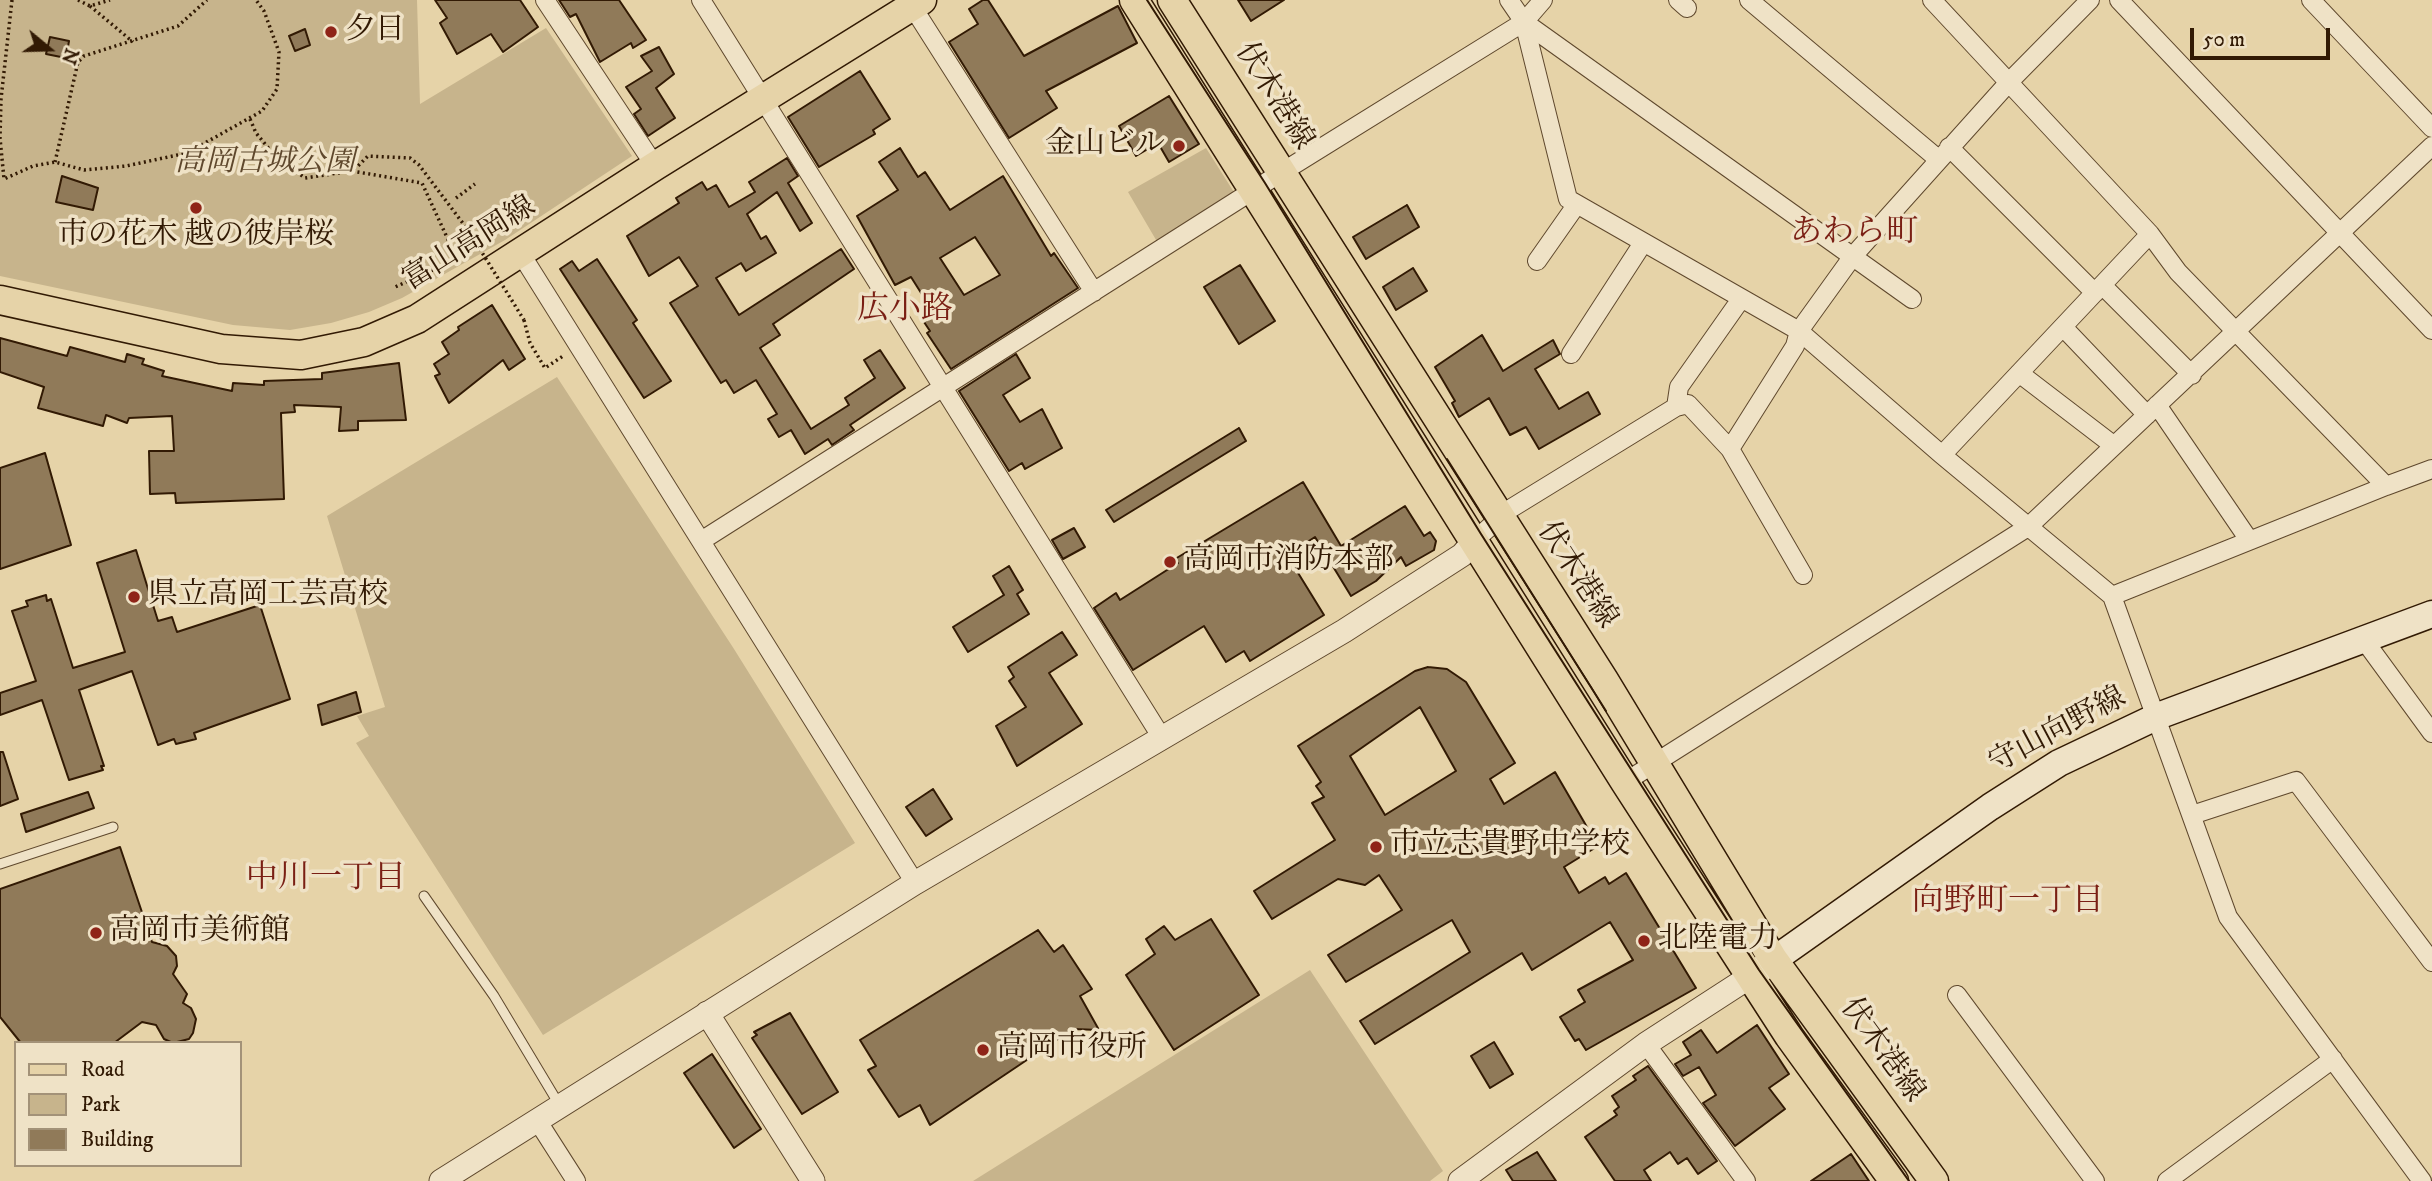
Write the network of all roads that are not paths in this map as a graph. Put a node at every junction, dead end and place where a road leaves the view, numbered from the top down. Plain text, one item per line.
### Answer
1 (545, 0) edge
2 (701, 0) edge
3 (1134, 0) edge
4 (1172, 0) edge
5 (1509, 0) edge
6 (1543, 0) edge
7 (1749, 0) edge
8 (1932, 0) edge
9 (2090, 0) edge
10 (2119, 0) edge
11 (2311, 0) edge
12 (917, 3) edge
13 (1524, 22) junction
14 (2010, 81) junction
15 (762, 99) junction
16 (2432, 128) edge
17 (2432, 146) edge
18 (1944, 153) junction
19 (655, 166) junction
20 (1281, 173) junction
21 (1256, 190) junction
22 (1577, 204) junction
23 (2150, 234) junction
24 (2339, 234) junction
25 (1643, 243) junction
26 (521, 254) junction
27 (1853, 256) junction
28 (1537, 261) dead end
29 (2099, 289) junction
30 (1094, 292) junction
31 (1741, 299) junction
32 (1912, 299) dead end
33 (0, 300) edge
34 (2063, 327) junction
35 (2431, 328) edge
36 (2237, 330) junction
37 (1799, 331) junction
38 (1571, 354) dead end
39 (2019, 373) junction
40 (2192, 374) junction
41 (944, 386) junction
42 (1676, 407) junction
43 (2152, 410) junction
44 (2113, 445) junction
45 (1730, 449) junction
46 (1942, 455) junction
47 (2432, 469) edge
48 (2386, 486) junction
49 (1498, 517) junction
50 (2028, 527) junction
51 (1475, 540) junction
52 (2249, 540) junction
53 (701, 541) junction
54 (1802, 575) dead end
55 (2112, 596) junction
56 (2432, 614) edge
57 (2364, 640) junction
58 (2158, 716) junction
59 (2432, 733) edge
60 (1162, 738) junction
61 (1654, 765) junction
62 (1625, 782) junction
63 (2192, 815) junction
64 (113, 827) dead end
65 (0, 864) edge
66 (915, 883) junction
67 (424, 897) dead end
68 (1773, 959) junction
69 (2432, 962) edge
70 (1751, 976) junction
71 (1957, 995) dead end
72 (707, 1013) junction
73 (1646, 1044) junction
74 (2333, 1059) junction
75 (560, 1106) junction
76 (537, 1121) junction
77 (441, 1181) edge
78 (576, 1181) edge
79 (813, 1181) edge
80 (1460, 1181) edge
81 (1746, 1181) edge
82 (1894, 1181) edge
83 (1934, 1181) edge
84 (2095, 1181) edge
85 (2167, 1181) edge
86 (2422, 1181) edge

1 - 19 street
2 - 15 street
3 - 21 main road
4 - 20 main road, 伏木港線
5 - 13 street
6 - 13 street
7 - 18 street
8 - 14 street
9 - 14 street
10 - 24 street
11 - 16 street
12 - 15 main road, 富山高岡線
12 - 30 street
13 - 20 street
13 - 22 street
13 - 27 street
14 - 18 street
14 - 23 street
15 - 19 main road, 富山高岡線
15 - 41 street
17 - 24 street
18 - 27 street
18 - 29 street
19 - 26 main road, 富山高岡線
20 - 21 street
20 - 49 main road, 伏木港線
21 - 30 street
21 - 51 main road
22 - 25 street
22 - 28 street
23 - 29 street
23 - 36 street
24 - 35 street
24 - 36 street
25 - 31 street
25 - 38 street
26 - 33 main road, 富山高岡線
26 - 53 street
27 - 32 street
27 - 37 street
29 - 34 street
29 - 40 street
30 - 41 street
31 - 37 street
31 - 42 street
34 - 39 street
34 - 43 street
36 - 40 street
36 - 48 street
37 - 45 street
37 - 46 street
39 - 44 street
39 - 46 street
40 - 43 street
41 - 53 street
41 - 60 street
42 - 45 street
42 - 49 street
43 - 44 street
43 - 52 street
44 - 50 street
45 - 54 street
46 - 50 street
47 - 48 street
48 - 52 street
49 - 51 street
49 - 61 main road, 伏木港線
50 - 55 street
50 - 61 street
51 - 60 street
51 - 62 main road
52 - 55 street
53 - 66 street
55 - 58 street
56 - 57 main road, 守山向野線
57 - 58 main road, 守山向野線
57 - 59 street
58 - 63 street
58 - 68 main road, 守山向野線
60 - 66 street
61 - 62 street
61 - 68 main road, 伏木港線
62 - 70 main road
63 - 69 street
63 - 74 street
64 - 65 lane
66 - 72 street
67 - 75 lane
68 - 70 main road, 守山向野線
68 - 83 main road, 伏木港線
70 - 73 street
70 - 82 main road
71 - 84 street
72 - 75 street
72 - 79 street
73 - 80 street
73 - 81 street
74 - 85 street
74 - 86 street
75 - 76 street
76 - 77 street
76 - 78 street

